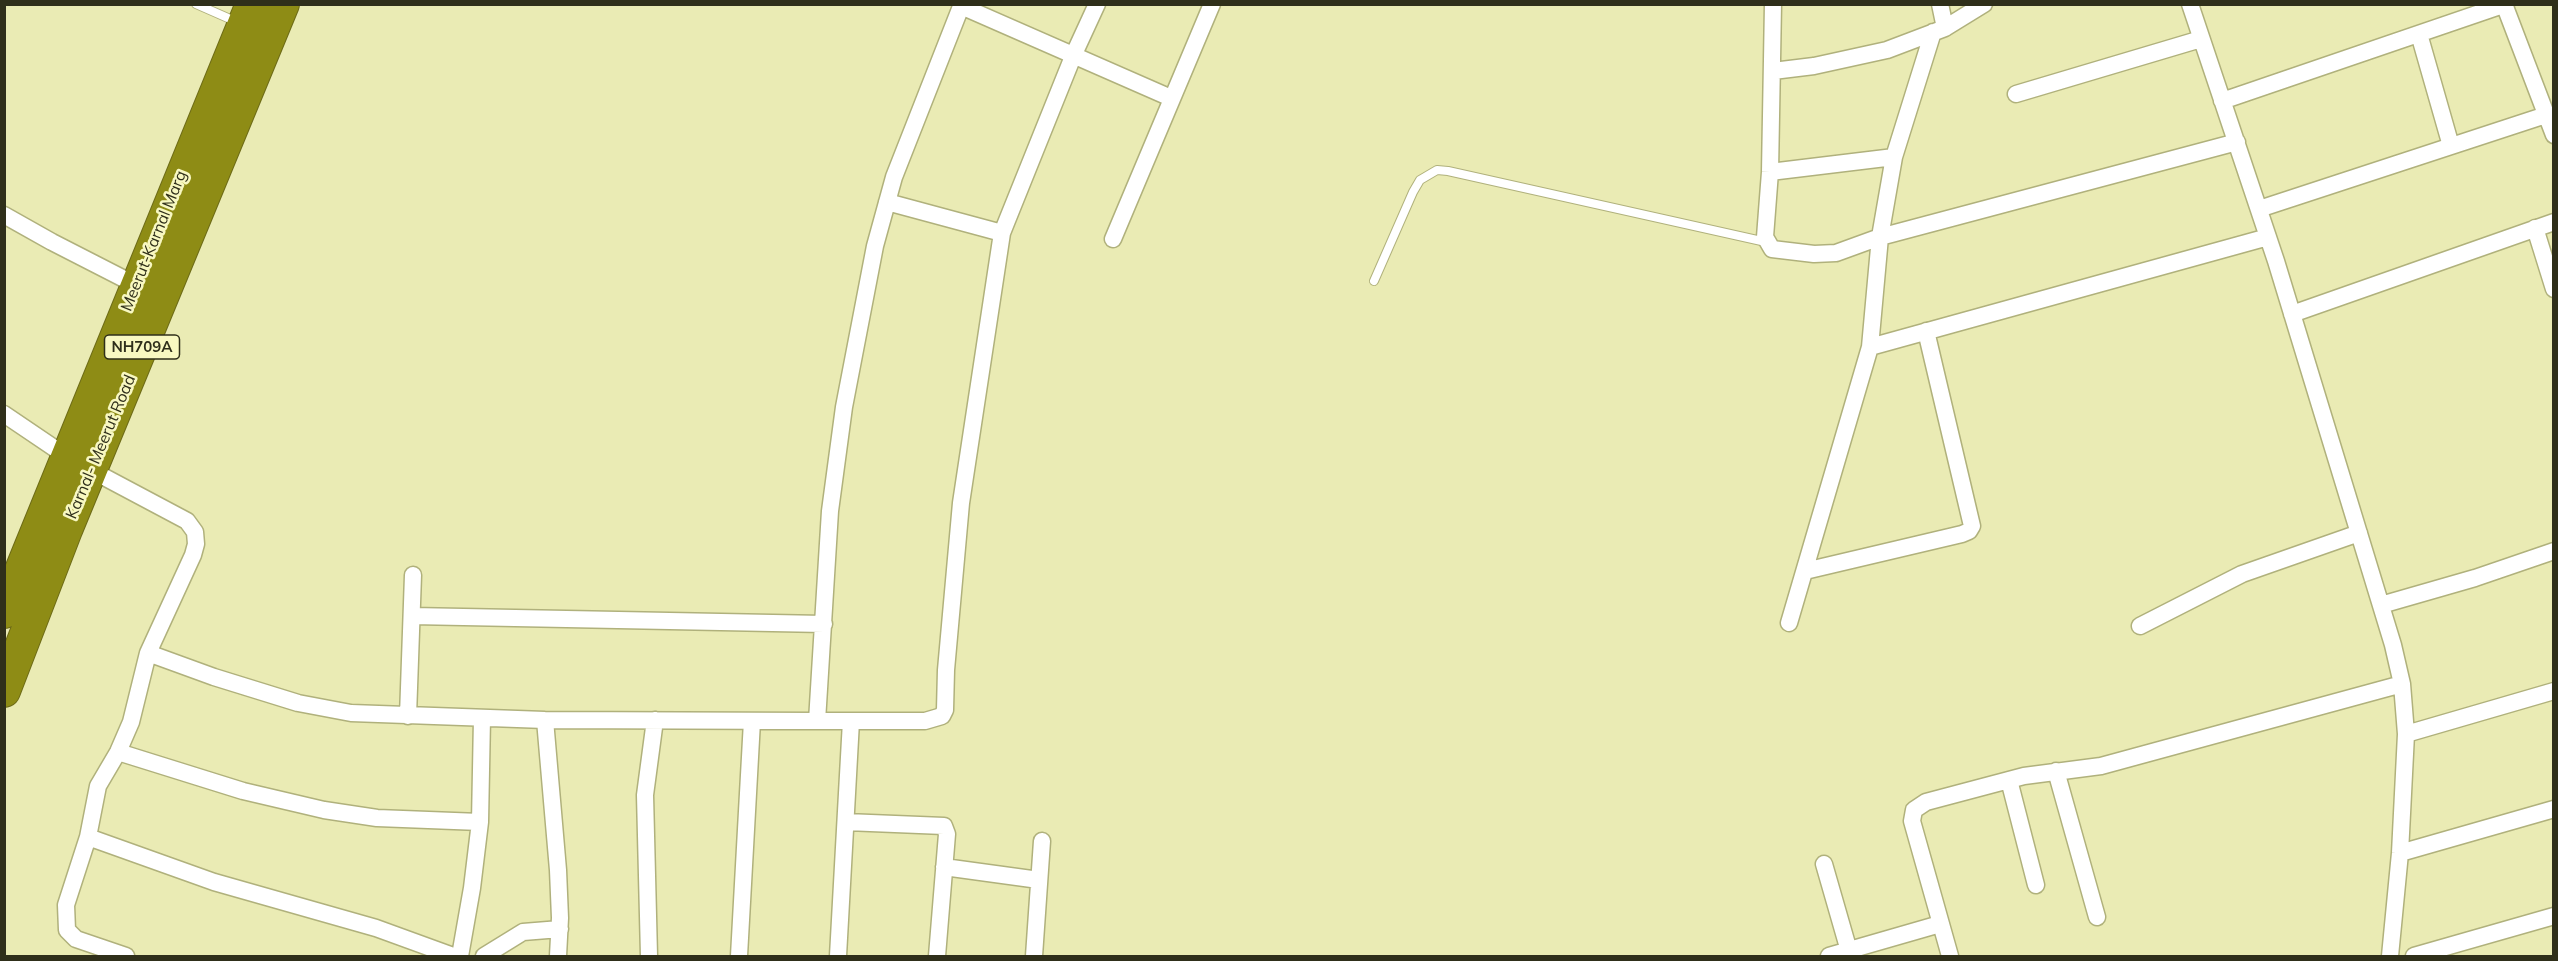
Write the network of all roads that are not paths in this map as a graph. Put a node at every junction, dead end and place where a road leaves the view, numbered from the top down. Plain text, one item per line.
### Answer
1 (196, 4) edge
2 (283, 4) edge
3 (1097, 4) edge
4 (1212, 4) edge
5 (1773, 4) edge
6 (1940, 4) edge
7 (1984, 4) edge
8 (2190, 4) edge
9 (961, 5) edge
10 (2505, 5) edge
11 (247, 15) edge
12 (1939, 30) junction
13 (2419, 34) junction
14 (2201, 39) junction
15 (1074, 54) junction
16 (1773, 71) junction
17 (2016, 94) dead end
18 (2546, 95) edge
19 (1171, 98) junction
20 (2222, 101) junction
21 (2546, 115) junction
22 (2553, 135) edge
23 (2237, 142) junction
24 (2451, 146) junction
25 (1894, 156) junction
26 (1770, 172) junction
27 (887, 202) junction
28 (2259, 209) junction
29 (4, 215) edge
30 (2553, 222) edge
31 (2535, 228) junction
32 (1002, 233) junction
33 (1880, 237) junction
34 (2268, 237) junction
35 (1113, 239) dead end
36 (1766, 242) junction
37 (2551, 269) edge
38 (1374, 281) dead end
39 (136, 285) junction
40 (2553, 289) edge
41 (2292, 314) junction
42 (1926, 332) junction
43 (1870, 347) junction
44 (4, 414) edge
45 (79, 463) junction
46 (2359, 533) junction
47 (2553, 551) edge
48 (1804, 571) junction
49 (413, 575) dead end
50 (2381, 605) junction
51 (4, 612) edge
52 (412, 616) junction
53 (1789, 623) dead end
54 (824, 624) junction
55 (2140, 626) dead end
56 (148, 653) junction
57 (2402, 684) junction
58 (4, 691) edge
59 (2553, 691) edge
60 (408, 716) junction
61 (482, 718) junction
62 (545, 720) junction
63 (655, 720) junction
64 (752, 721) junction
65 (817, 721) junction
66 (851, 722) junction
67 (2406, 734) junction
68 (118, 752) junction
69 (2056, 771) junction
70 (2009, 780) junction
71 (2553, 809) edge
72 (480, 822) junction
73 (846, 822) junction
74 (88, 837) junction
75 (1042, 841) dead end
76 (2400, 853) junction
77 (1824, 864) dead end
78 (944, 867) junction
79 (1039, 880) junction
80 (2036, 885) dead end
81 (2553, 916) edge
82 (2097, 917) dead end
83 (1940, 924) junction
84 (560, 928) junction
85 (1849, 951) junction
86 (126, 957) edge
87 (453, 957) edge
88 (460, 957) edge
89 (484, 957) edge
90 (558, 957) edge
91 (649, 957) edge
92 (739, 957) edge
93 (838, 957) edge
94 (937, 957) edge
95 (1034, 957) edge
96 (1829, 957) edge
97 (1950, 957) edge
98 (2390, 957) edge
99 (2414, 957) edge

1 - 11 lane
2 - 45 highway, Karnal- Meerut Road / NH709A
3 - 15 street
4 - 19 street
5 - 16 street
6 - 12 street
7 - 12 street
8 - 14 street
9 - 15 street
9 - 27 street
10 - 13 street
10 - 18 street
11 - 39 highway, Meerut-Karnal Marg / NH709A
12 - 16 street
12 - 25 street
13 - 20 street
13 - 24 street
14 - 17 street
14 - 20 street
15 - 19 street
15 - 32 street
16 - 26 street
18 - 21 street
19 - 35 street
20 - 23 street
21 - 22 street
21 - 24 street
23 - 28 street
23 - 33 street
24 - 28 street
25 - 26 street
25 - 33 street
26 - 36 street
27 - 32 street
27 - 54 street
28 - 34 street
29 - 39 street
30 - 31 street
31 - 37 street
31 - 41 street
32 - 66 street
33 - 36 street
33 - 43 street
34 - 41 street
34 - 42 street
36 - 38 lane
37 - 40 street
39 - 45 highway, Meerut-Karnal Marg / NH709A
41 - 46 street
42 - 43 street
42 - 48 street
43 - 48 street
44 - 45 street
45 - 51 highway, Meerut-Karnal Marg / NH709A
45 - 56 street
45 - 58 highway, Karnal- Meerut Road / NH709A
46 - 50 street
46 - 55 street
47 - 50 street
48 - 53 street
49 - 52 street
50 - 57 street
52 - 54 street
52 - 60 street
54 - 65 street
56 - 60 street
56 - 68 street
57 - 67 street
57 - 69 street
59 - 67 street
60 - 61 street
61 - 62 street
61 - 72 street
62 - 63 street
62 - 84 street
63 - 64 street
63 - 91 street
64 - 65 street
64 - 92 street
65 - 66 street
66 - 73 street
67 - 76 street
68 - 72 street
68 - 74 street
69 - 70 street
69 - 82 street
70 - 80 street
70 - 83 street
71 - 76 street
72 - 88 street
73 - 78 street
73 - 93 street
74 - 86 street
74 - 87 street
75 - 79 street
76 - 98 street
77 - 85 street
78 - 79 street
78 - 94 street
79 - 95 street
81 - 99 street
83 - 85 street
83 - 97 street
84 - 89 street
84 - 90 street
85 - 96 street

